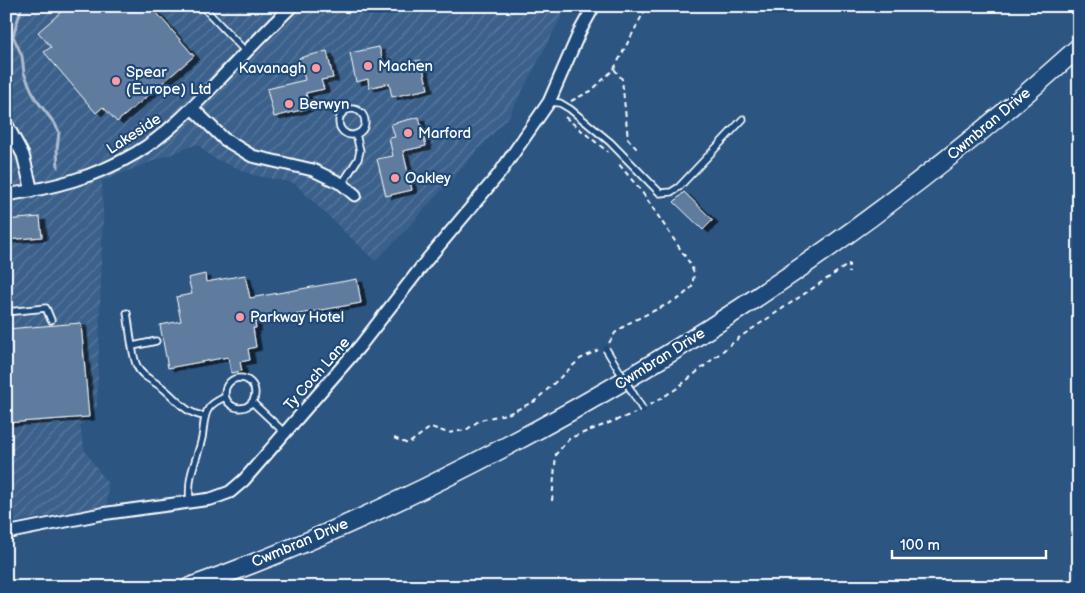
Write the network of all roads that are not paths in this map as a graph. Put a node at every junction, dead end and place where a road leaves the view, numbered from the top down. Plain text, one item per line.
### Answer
1 (202, 6) edge
2 (292, 6) edge
3 (594, 6) edge
4 (1072, 43) edge
5 (246, 52) junction
6 (554, 103) junction
7 (192, 108) junction
8 (743, 119) dead end
9 (6, 123) edge
10 (356, 134) junction
11 (342, 184) junction
12 (32, 191) junction
13 (6, 195) edge
14 (355, 195) dead end
15 (6, 312) edge
16 (127, 313) dead end
17 (51, 320) dead end
18 (156, 341) dead end
19 (133, 346) junction
20 (606, 349) road end
21 (225, 397) junction
22 (252, 402) junction
23 (643, 410) road end
24 (204, 416) junction
25 (285, 433) junction
26 (190, 503) junction
27 (6, 533) edge
28 (187, 583) edge

1 - 5 lane
2 - 5 street, Lakeside
3 - 6 street, Ty Coch Lane
4 - 28 main road, Cwmbran Drive
5 - 7 street, Lakeside
6 - 8 lane
6 - 25 street, Ty Coch Lane
7 - 11 street
7 - 12 street, Lakeside
9 - 12 street
10 - 10 lane
10 - 11 lane
11 - 14 street
12 - 13 street, Lakeside
15 - 17 lane
16 - 19 lane
18 - 19 lane
19 - 24 lane
20 - 23 lane, bridge
21 - 22 lane
21 - 22 lane
21 - 24 lane
22 - 25 lane
24 - 26 lane
25 - 26 street, Ty Coch Lane
26 - 27 street, Ty Coch Lane

